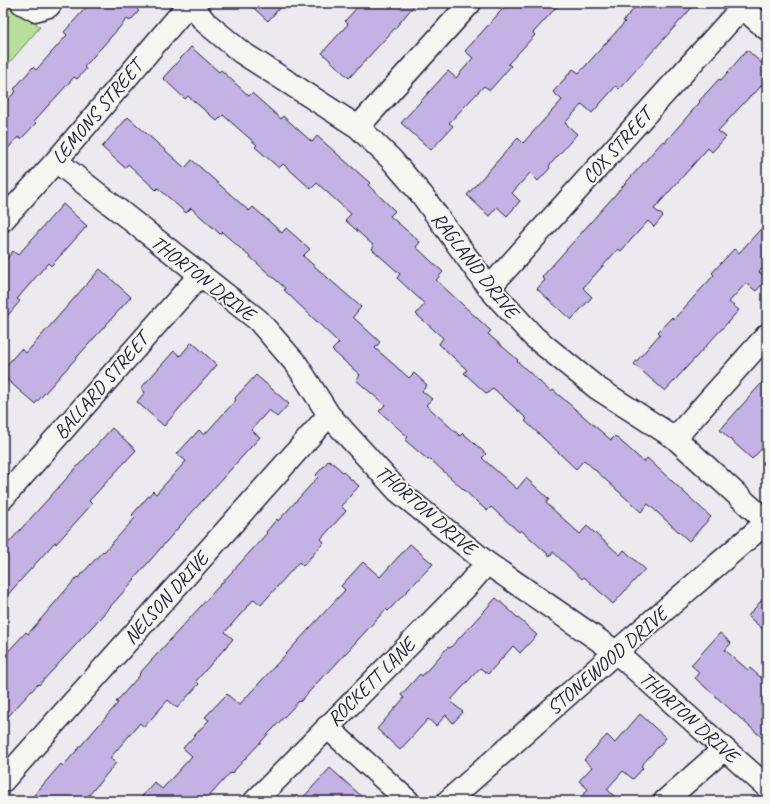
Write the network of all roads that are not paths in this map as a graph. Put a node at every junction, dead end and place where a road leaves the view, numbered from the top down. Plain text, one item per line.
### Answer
1 (22, 3) edge
2 (51, 3) edge
3 (190, 3) edge
4 (470, 3) edge
5 (742, 4) edge
6 (767, 29) edge
7 (358, 127) junction
8 (56, 161) junction
9 (3, 220) edge
10 (200, 275) junction
11 (489, 288) junction
12 (767, 335) edge
13 (329, 415) junction
14 (675, 438) junction
15 (3, 498) edge
16 (767, 522) edge
17 (487, 563) junction
18 (616, 652) junction
19 (327, 727) junction
20 (724, 749) junction
21 (3, 781) edge
22 (767, 787) edge
23 (255, 801) edge
24 (408, 801) edge
25 (448, 801) edge
26 (665, 801) edge

1 - 2 street
3 - 7 street, RAGLAND DRIVE
3 - 8 street, LEMONS STREET
4 - 7 street
5 - 6 street
5 - 11 street, COX STREET
7 - 11 street, RAGLAND DRIVE
8 - 9 street, LEMONS STREET
8 - 10 street, THORTON DRIVE
10 - 13 street, THORTON DRIVE
10 - 15 street, BALLARD STREET
11 - 14 street, RAGLAND DRIVE
12 - 14 street
13 - 17 street, THORTON DRIVE
13 - 21 street, NELSON DRIVE
14 - 16 street, RAGLAND DRIVE
16 - 18 street, STONEWOOD DRIVE
17 - 18 street, THORTON DRIVE
17 - 19 street, ROCKETT LANE
18 - 20 street, THORTON DRIVE
18 - 25 street, STONEWOOD DRIVE
19 - 23 street, ROCKETT LANE
19 - 24 street
20 - 22 street, THORTON DRIVE
20 - 26 street

